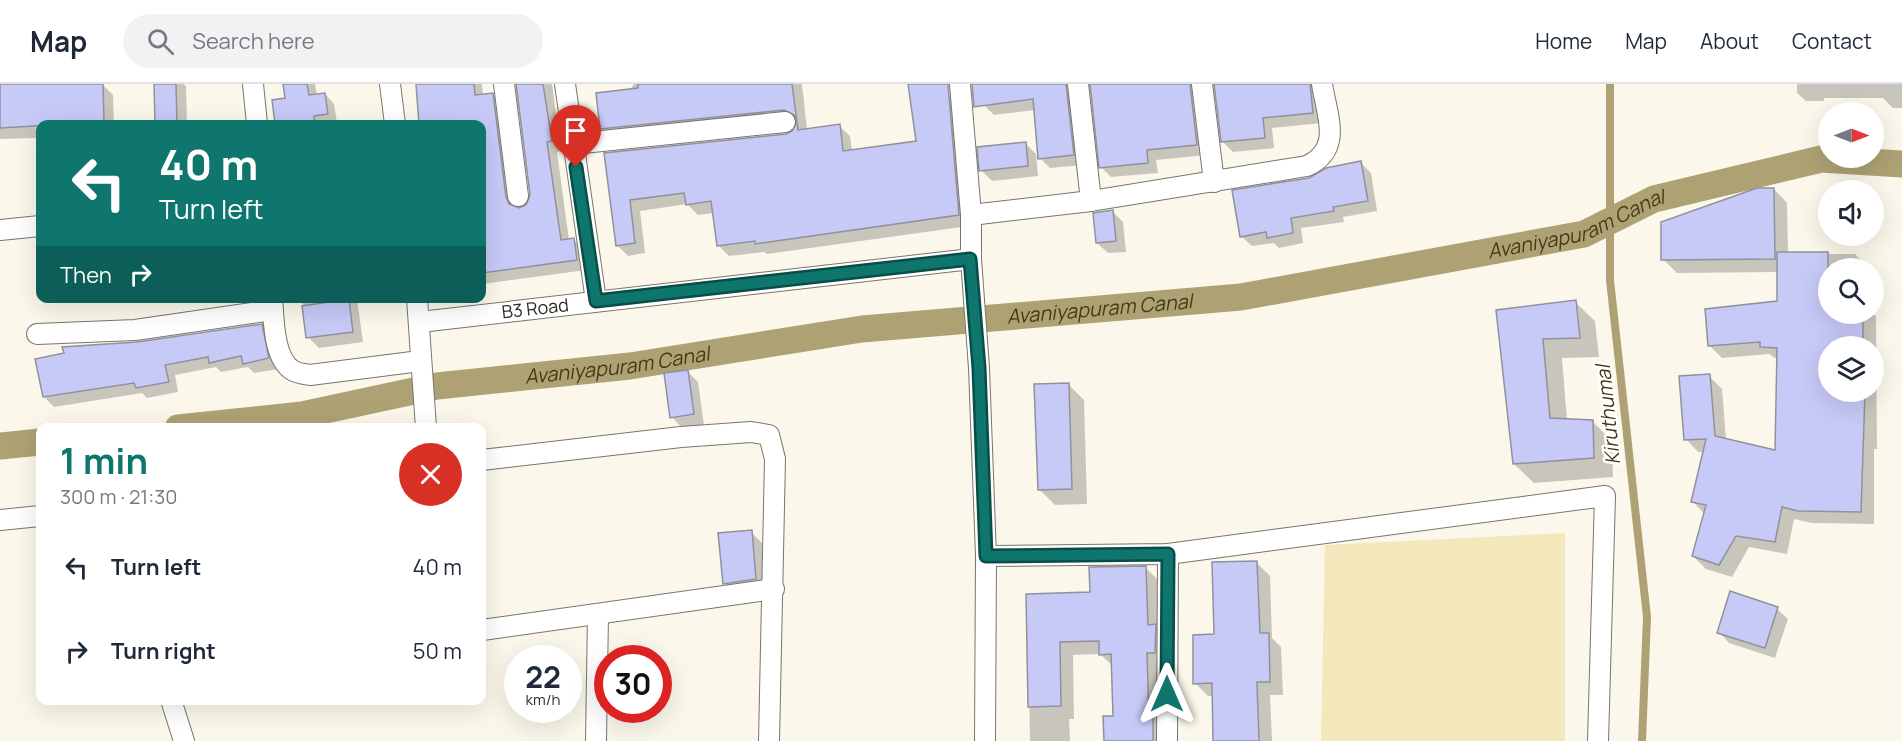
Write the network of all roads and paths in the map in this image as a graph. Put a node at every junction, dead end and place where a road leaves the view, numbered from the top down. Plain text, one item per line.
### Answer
1 (253, 84) edge
2 (390, 84) edge
3 (504, 84) edge
4 (565, 84) edge
5 (960, 84) edge
6 (1078, 84) edge
7 (1202, 84) edge
8 (1322, 84) edge
9 (257, 120) edge
10 (395, 120) edge
11 (785, 122) dead end
12 (573, 144) junction
13 (1214, 182) junction
14 (518, 196) dead end
15 (1090, 201) junction
16 (971, 215) junction
17 (36, 226) edge
18 (0, 230) edge
19 (970, 259) junction
20 (596, 301) junction
21 (418, 303) edge
22 (273, 304) edge
23 (420, 322) junction
24 (37, 334) dead end
25 (421, 365) junction
26 (425, 418) edge
27 (486, 460) edge
28 (36, 516) edge
29 (0, 520) edge
30 (1168, 554) junction
31 (986, 556) junction
32 (774, 589) junction
33 (598, 614) junction
34 (486, 629) edge
35 (172, 705) edge
36 (183, 741) edge
37 (596, 741) edge
38 (770, 741) edge
39 (986, 741) edge
40 (1167, 741) edge
41 (1598, 741) edge

1 - 9 street
2 - 10 street
3 - 14 street
4 - 12 street
5 - 16 street
6 - 15 street
7 - 13 street
8 - 13 street
11 - 12 street
12 - 20 street
13 - 15 street
15 - 16 street
16 - 19 street
17 - 18 street
19 - 20 street, B3 Road
19 - 31 street
20 - 23 street, B3 Road
21 - 23 street
22 - 24 street
22 - 25 street
23 - 25 street
25 - 26 street
27 - 32 street
28 - 29 street
30 - 31 street
30 - 40 street
30 - 41 street
31 - 39 street
32 - 33 street
32 - 38 street
33 - 34 street
33 - 37 street
35 - 36 street

